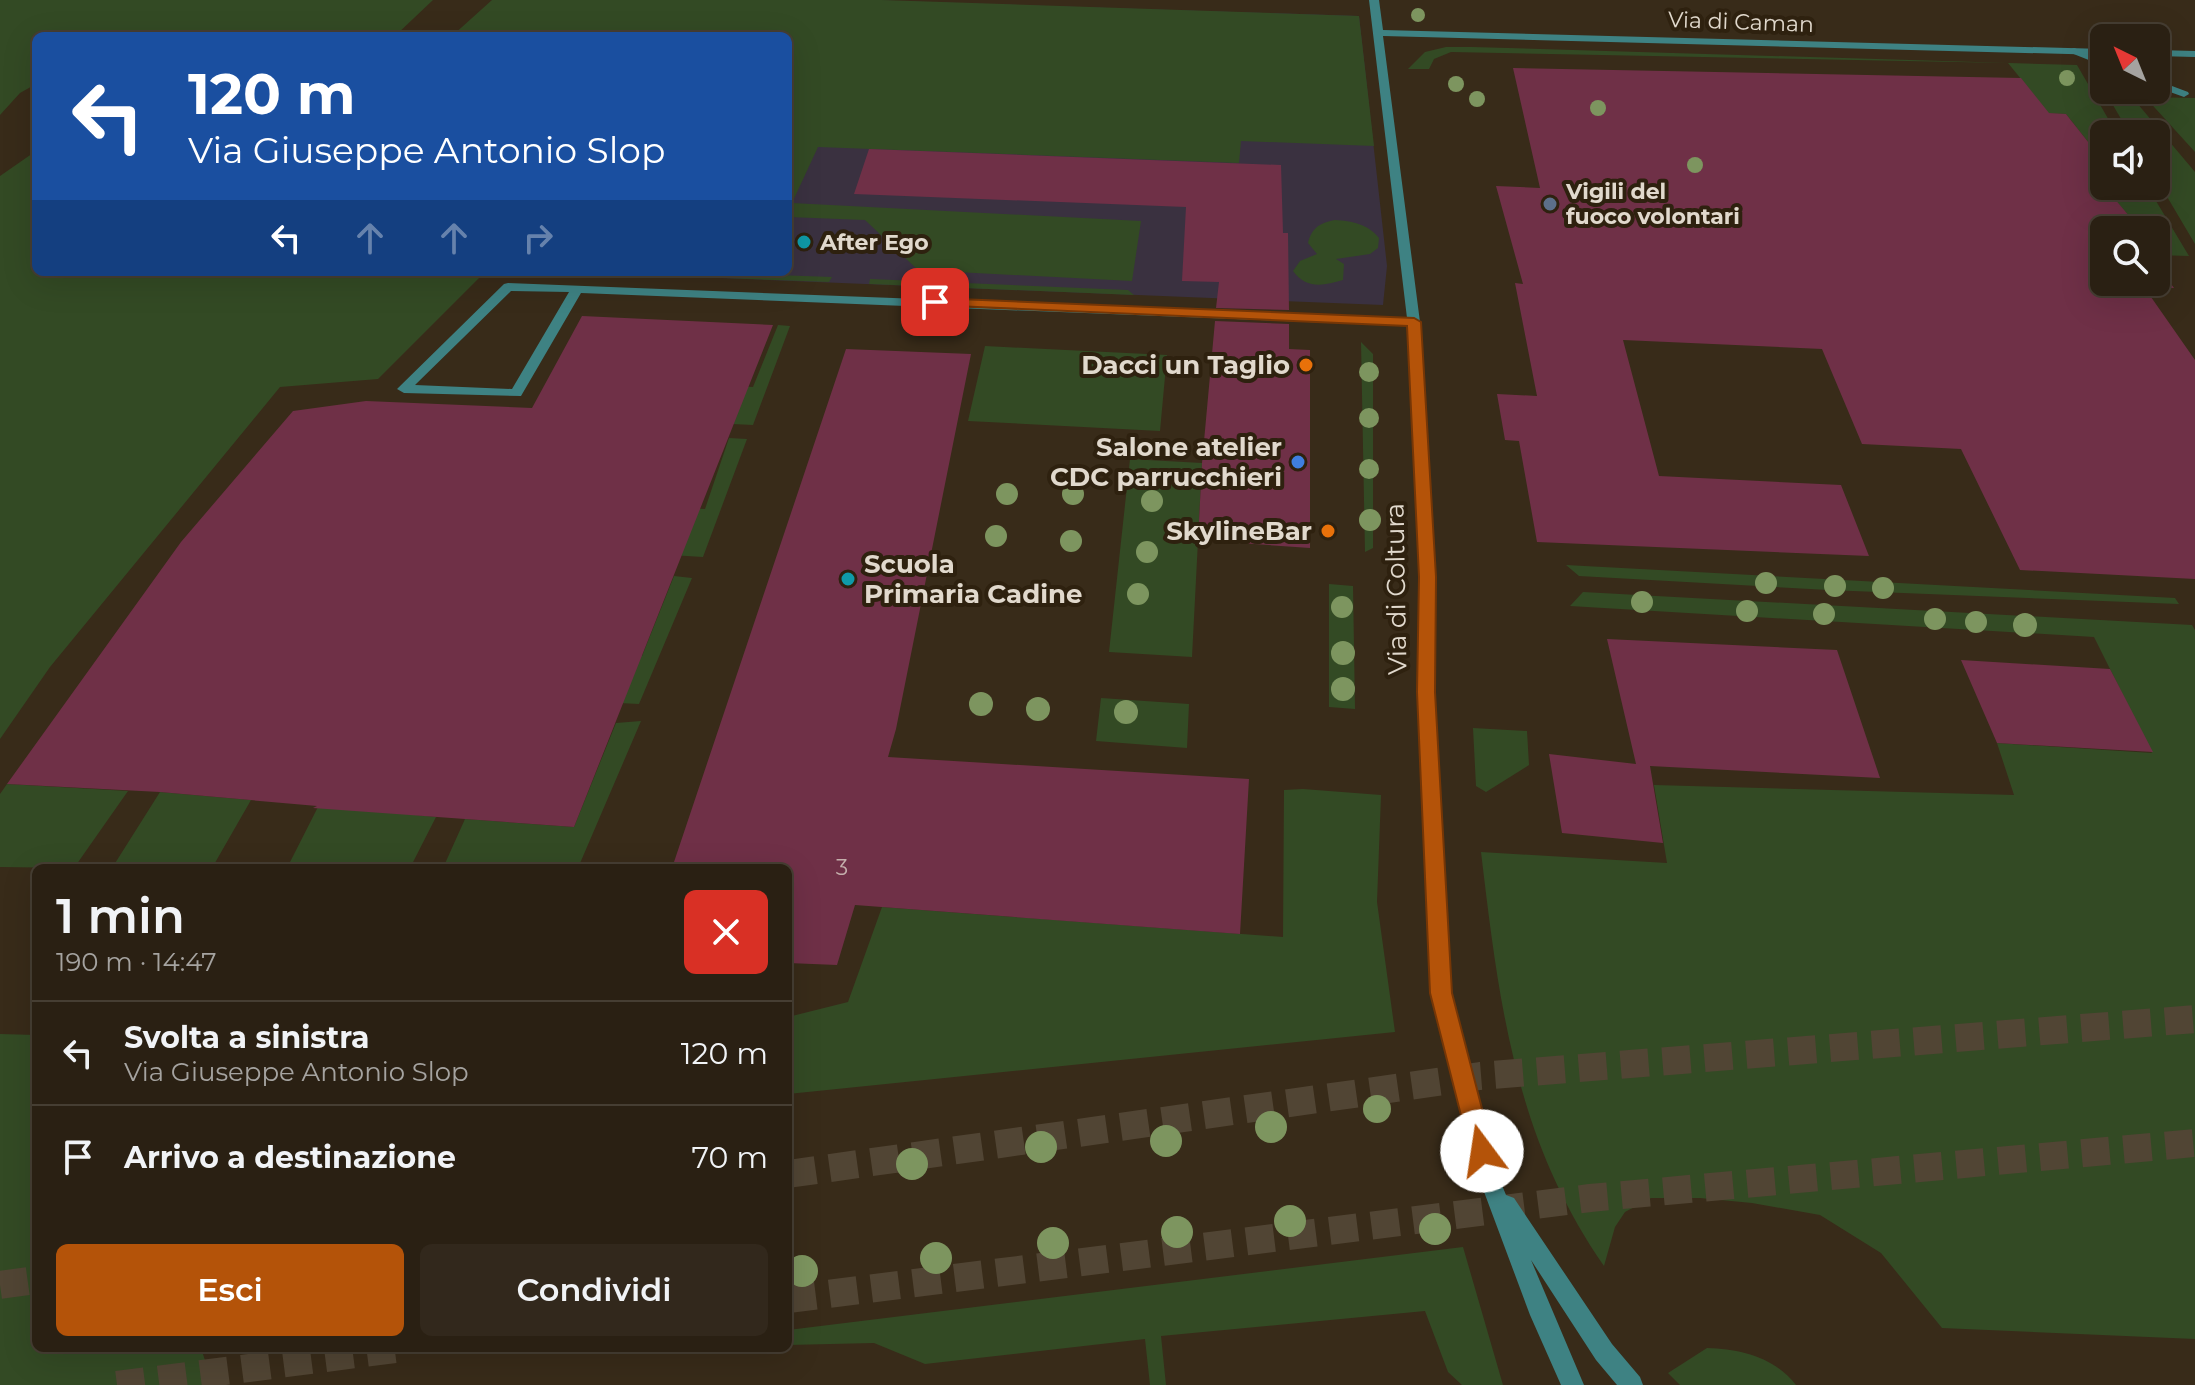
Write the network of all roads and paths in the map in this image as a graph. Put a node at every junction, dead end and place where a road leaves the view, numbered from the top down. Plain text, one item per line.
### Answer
1 (1374, 0) edge
2 (1378, 33) junction
3 (2074, 51) junction
4 (2090, 52) edge
5 (2170, 53) edge
6 (2195, 54) edge
7 (2090, 57) edge
8 (2170, 88) edge
9 (2184, 94) dead end
10 (577, 289) junction
11 (1414, 322) junction
12 (1487, 1173) junction
13 (1573, 1385) edge
14 (1632, 1385) edge

1 - 2 street, Via di Coltura
2 - 3 street, Via di Caman
2 - 11 street, Via di Coltura
3 - 4 street, Via di Caman
3 - 7 street
5 - 6 street
8 - 9 street
10 - 10 street
10 - 11 street
11 - 12 street, Via di Coltura
12 - 13 street, Via di Coltura
12 - 14 street, Via di Coltura

